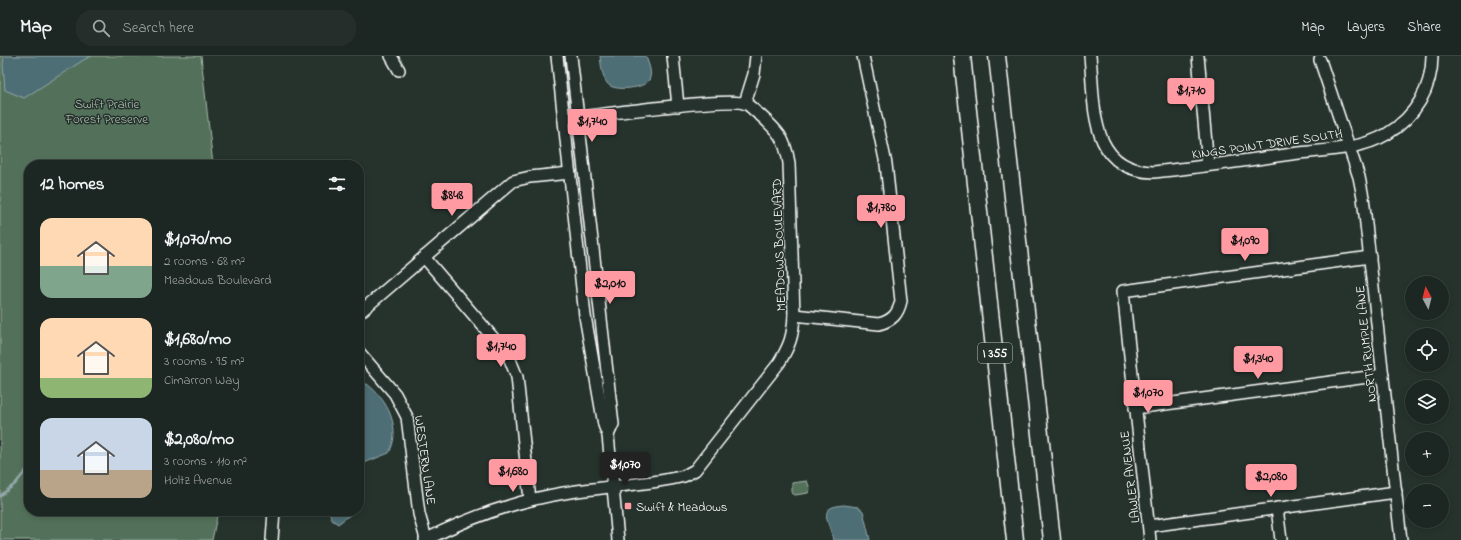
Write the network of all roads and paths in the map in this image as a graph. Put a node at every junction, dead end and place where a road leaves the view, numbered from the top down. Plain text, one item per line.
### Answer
1 (391, 56) edge
2 (557, 56) edge
3 (571, 56) edge
4 (673, 56) edge
5 (756, 56) edge
6 (863, 56) edge
7 (962, 56) edge
8 (997, 56) edge
9 (1090, 56) edge
10 (1198, 56) edge
11 (1432, 56) edge
12 (1320, 60) dead end
13 (399, 70) dead end
14 (745, 103) junction
15 (678, 106) junction
16 (578, 117) junction
17 (564, 119) junction
18 (1349, 146) junction
19 (1208, 165) junction
20 (570, 174) junction
21 (424, 257) junction
22 (1370, 257) junction
23 (364, 309) edge
24 (794, 315) junction
25 (364, 358) edge
26 (1383, 375) junction
27 (1036, 396) junction
28 (1135, 408) junction
29 (608, 434) junction
30 (613, 486) junction
31 (1396, 492) junction
32 (530, 500) junction
33 (1277, 508) junction
34 (274, 516) edge
35 (1149, 526) junction
36 (272, 540) edge
37 (426, 540) edge
38 (618, 540) edge
39 (1015, 540) edge
40 (1052, 540) edge
41 (1059, 540) edge
42 (1150, 540) edge
43 (1281, 540) edge
44 (1401, 540) edge

1 - 13 street
2 - 17 street
3 - 16 street
4 - 15 street
5 - 14 street
6 - 24 street
7 - 39 highway, I 355
8 - 27 highway, I 355
9 - 19 street, KINGS POINT DRIVE SOUTH
10 - 19 street
11 - 18 street, KINGS POINT DRIVE SOUTH
12 - 18 street, NORTH RUMPLE LANE
14 - 15 street
14 - 24 street, MEADOWS BOULEVARD
15 - 16 street
16 - 17 street
16 - 29 street
17 - 20 street
18 - 19 street, KINGS POINT DRIVE SOUTH
18 - 22 street, NORTH RUMPLE LANE
20 - 21 street
20 - 29 street
21 - 23 street
21 - 32 street
22 - 26 street, NORTH RUMPLE LANE
22 - 28 street, LAWLER AVENUE
24 - 30 street, MEADOWS BOULEVARD
25 - 37 street, WESTERN LANE
26 - 28 street
26 - 31 street, NORTH RUMPLE LANE
27 - 40 highway, I 355
27 - 41 highway
28 - 35 street, LAWLER AVENUE
29 - 30 street
30 - 32 street, MEADOWS BOULEVARD
30 - 38 street
31 - 33 street
31 - 44 street, NORTH RUMPLE LANE
32 - 37 street, MEADOWS BOULEVARD
33 - 35 street
33 - 43 street
34 - 36 street
35 - 42 street, LAWLER AVENUE

